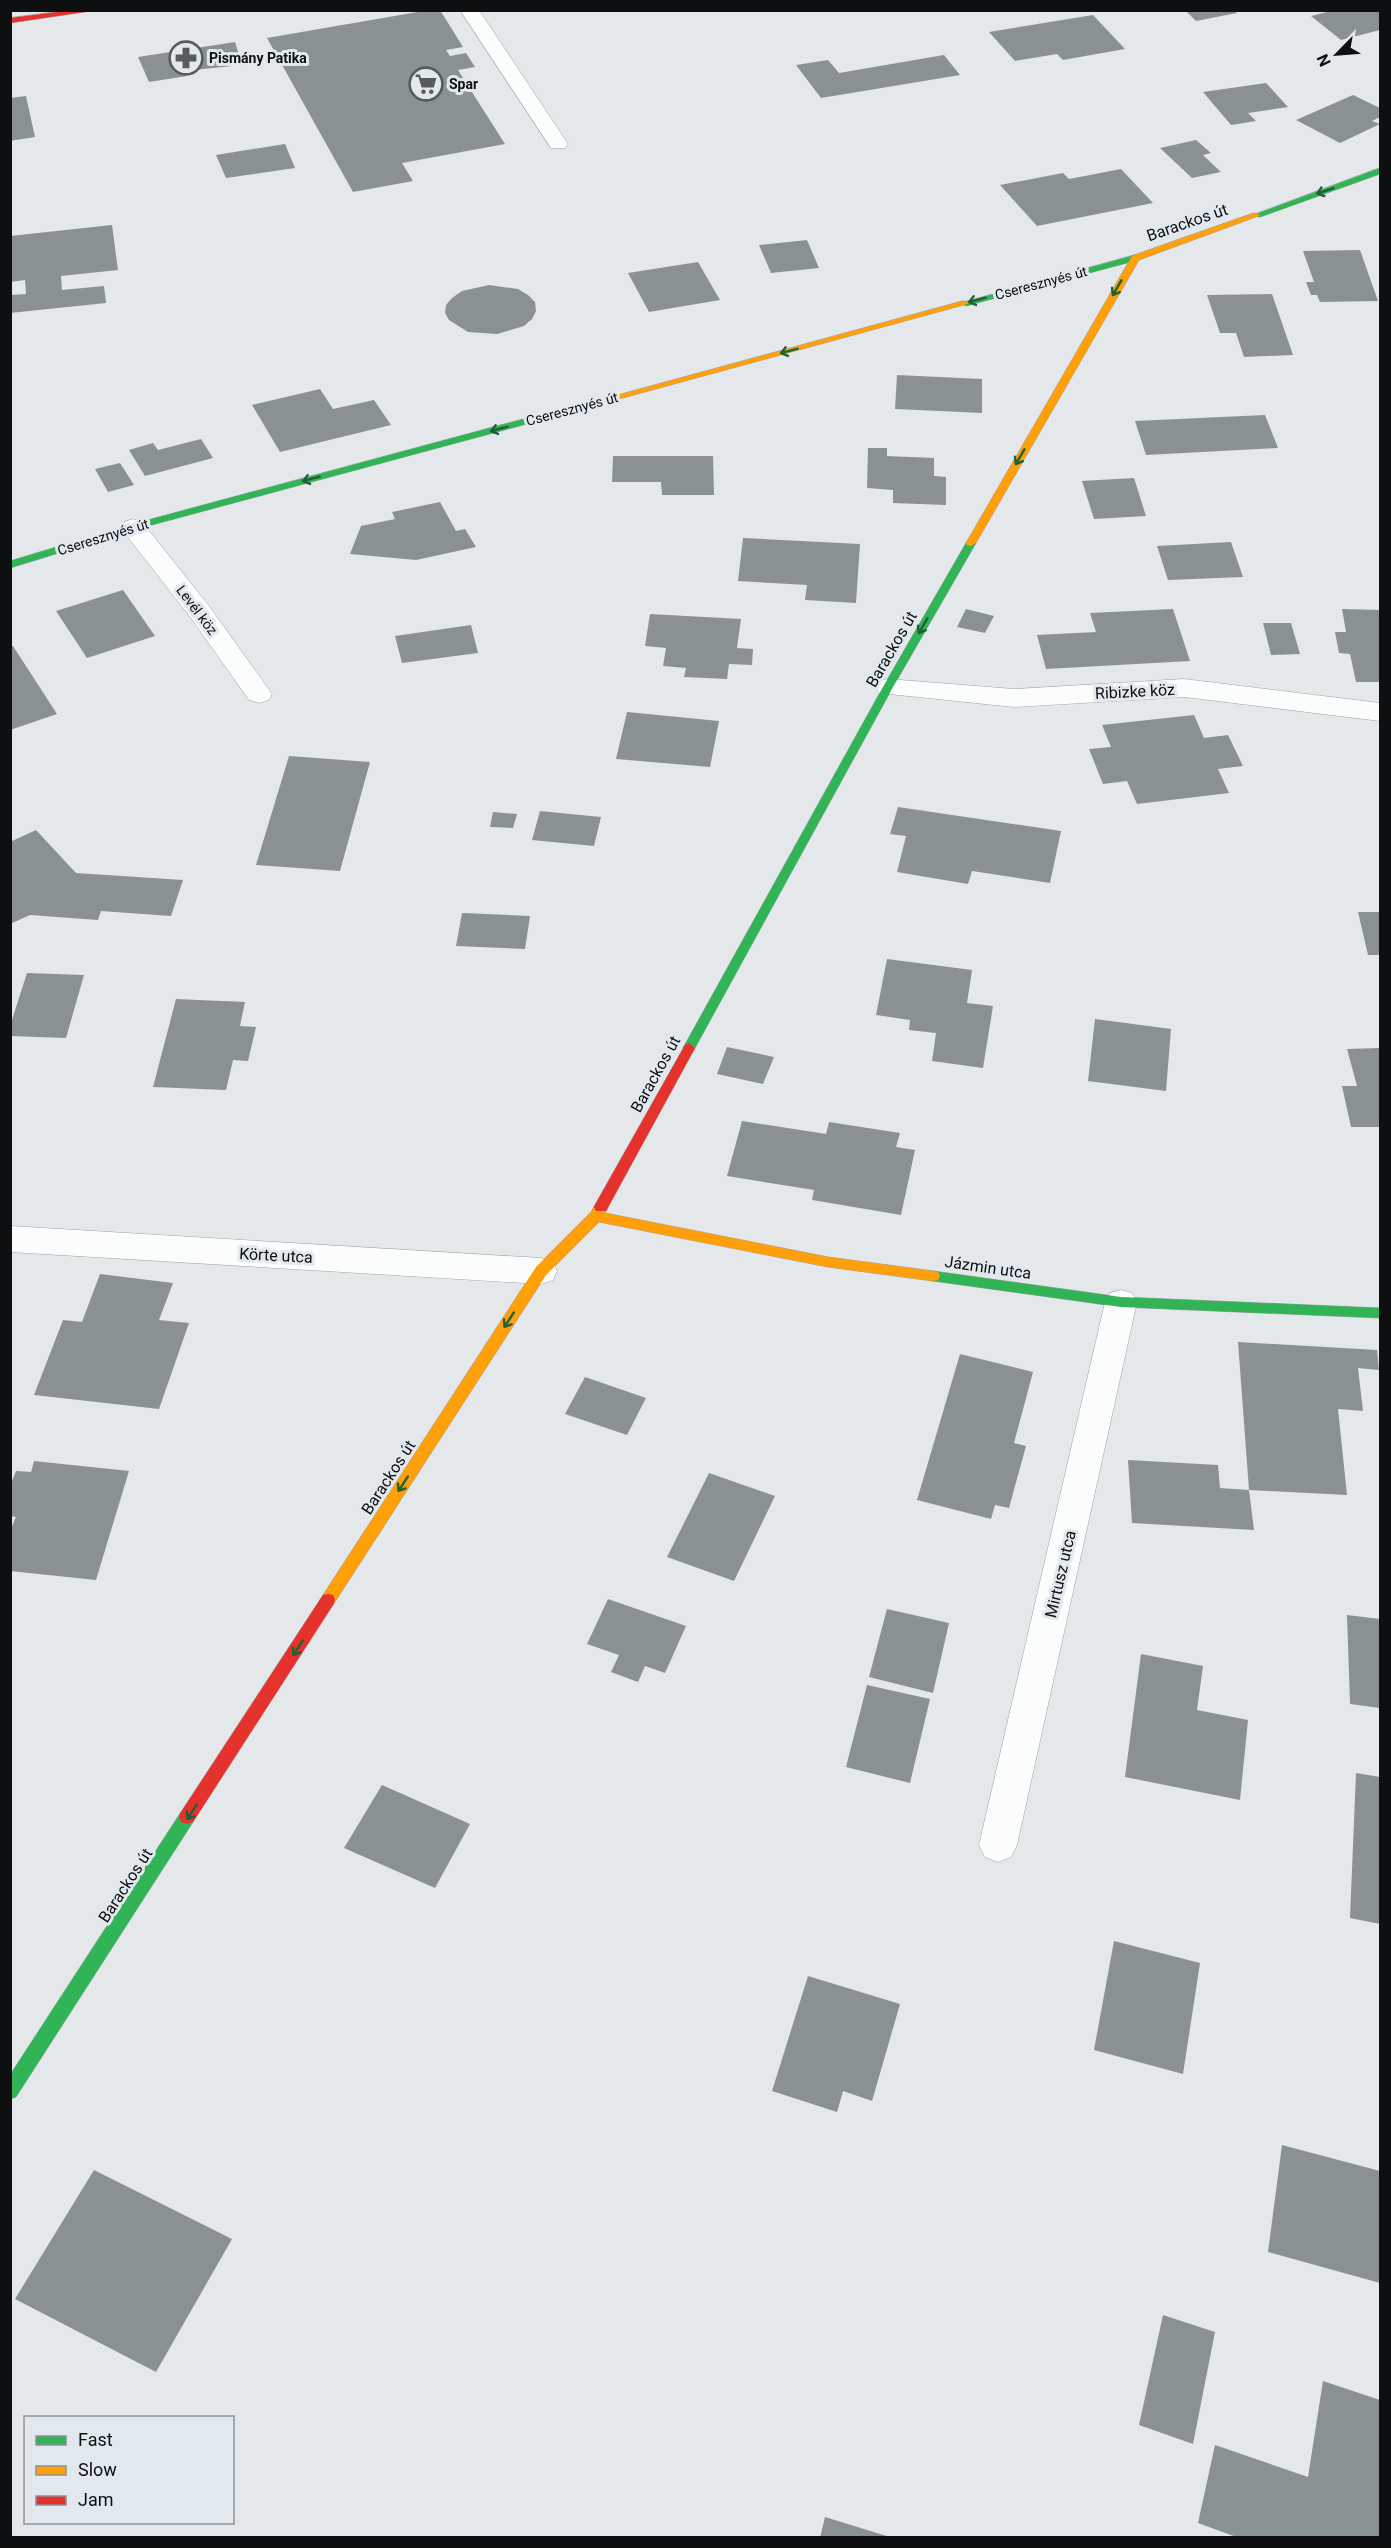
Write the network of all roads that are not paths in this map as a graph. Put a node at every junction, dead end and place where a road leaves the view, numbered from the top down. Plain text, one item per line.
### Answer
1 (94, 10) edge
2 (469, 10) edge
3 (10, 21) edge
4 (558, 144) dead end
5 (1380, 171) edge
6 (1135, 258) junction
7 (133, 527) junction
8 (10, 565) edge
9 (888, 687) junction
10 (259, 694) dead end
11 (1380, 712) edge
12 (596, 1216) junction
13 (10, 1239) edge
14 (541, 1271) junction
15 (1121, 1302) junction
16 (1380, 1313) edge
17 (998, 1845) dead end
18 (25, 2048) edge
19 (10, 2091) edge

1 - 3 street
2 - 4 lane
5 -> 6 street, Barackos út
6 -> 7 street, Cseresznyés út
6 -> 9 street, Barackos út
7 - 8 street, Cseresznyés út
7 - 10 street, Levél köz
9 - 11 street, Ribizke köz
9 - 12 street, Barackos út
12 - 14 street, Barackos út
12 - 15 street, Jázmin utca
13 - 14 street, Körte utca
14 -> 18 street, Barackos út
15 - 16 street, Jázmin utca
15 - 17 lane, Mirtusz utca
18 - 19 street, Barackos út

